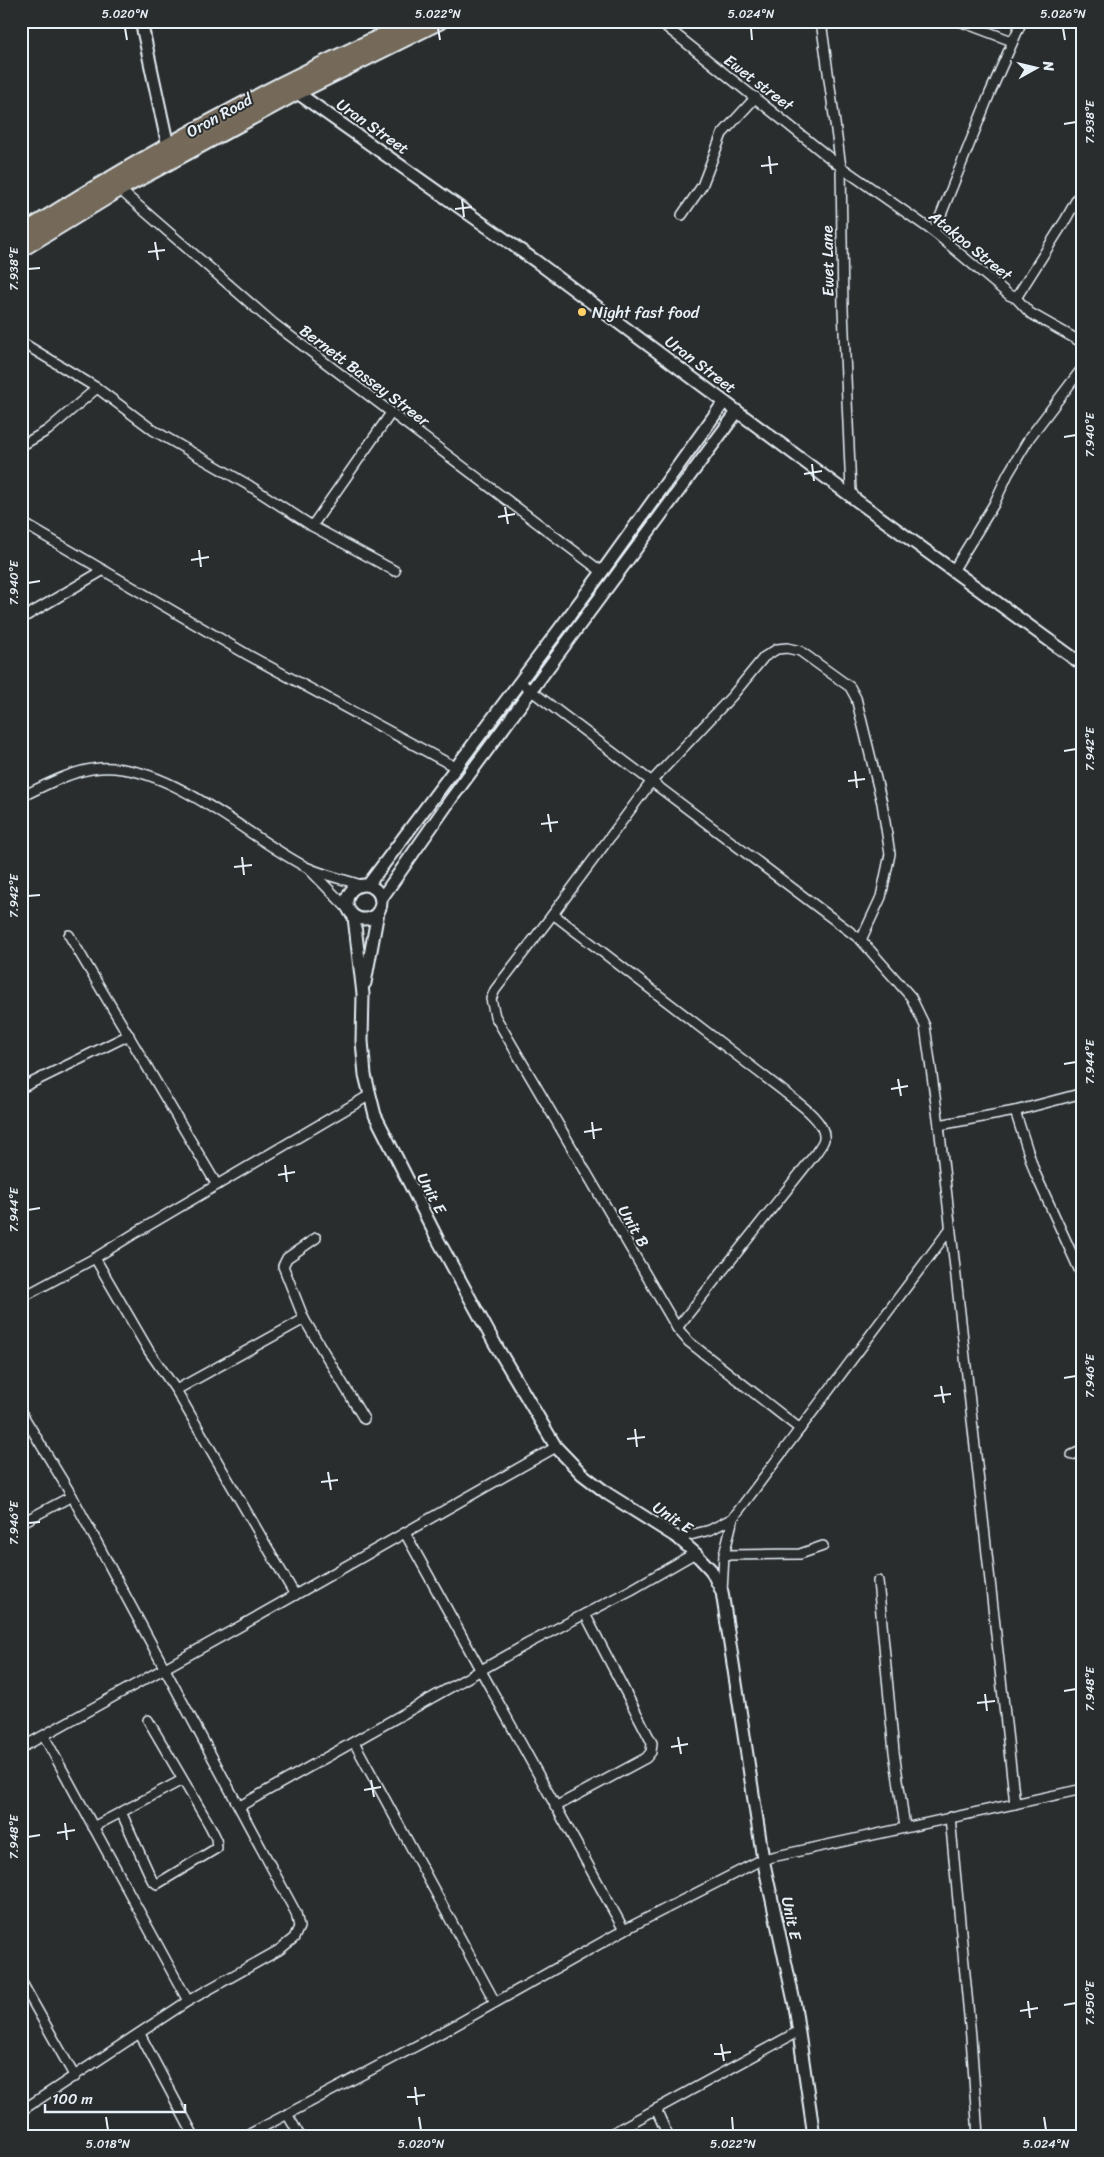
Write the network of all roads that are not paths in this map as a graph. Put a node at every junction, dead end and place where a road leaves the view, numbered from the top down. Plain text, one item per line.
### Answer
1 (141, 21) edge
2 (413, 21) edge
3 (440, 21) edge
4 (659, 21) edge
5 (821, 21) edge
6 (959, 21) edge
7 (1022, 21) edge
8 (1012, 41) junction
9 (283, 84) junction
10 (297, 92) junction
11 (756, 97) junction
12 (168, 146) junction
13 (841, 167) junction
14 (119, 189) junction
15 (1082, 191) edge
16 (682, 216) dead end
17 (934, 232) junction
18 (21, 234) edge
19 (21, 248) edge
20 (1016, 298) junction
21 (21, 342) edge
22 (1083, 343) edge
23 (1083, 367) edge
24 (98, 388) junction
25 (724, 402) junction
26 (737, 412) junction
27 (391, 413) junction
28 (21, 446) edge
29 (856, 500) junction
30 (21, 522) edge
31 (312, 526) junction
32 (102, 571) junction
33 (395, 571) dead end
34 (953, 571) junction
35 (602, 572) junction
36 (21, 619) edge
37 (1083, 665) edge
38 (521, 683) junction
39 (531, 691) junction
40 (457, 768) junction
41 (651, 782) junction
42 (21, 797) edge
43 (307, 867) junction
44 (364, 885) junction
45 (381, 899) junction
46 (351, 912) junction
47 (378, 912) junction
48 (553, 914) junction
49 (69, 935) dead end
50 (861, 940) junction
51 (363, 994) junction
52 (129, 1035) junction
53 (21, 1088) edge
54 (1083, 1093) edge
55 (370, 1095) junction
56 (1015, 1111) junction
57 (939, 1126) junction
58 (217, 1185) junction
59 (950, 1229) junction
60 (316, 1238) dead end
61 (95, 1258) junction
62 (1083, 1278) edge
63 (21, 1298) edge
64 (304, 1319) junction
65 (677, 1328) junction
66 (176, 1390) junction
67 (21, 1412) edge
68 (364, 1420) dead end
69 (800, 1430) junction
70 (556, 1447) junction
71 (1083, 1450) edge
72 (1072, 1455) dead end
73 (72, 1496) junction
74 (733, 1518) junction
75 (21, 1523) edge
76 (405, 1533) junction
77 (678, 1538) junction
78 (823, 1546) dead end
79 (695, 1553) junction
80 (724, 1555) junction
81 (878, 1581) dead end
82 (722, 1592) junction
83 (295, 1595) junction
84 (586, 1614) junction
85 (166, 1667) junction
86 (479, 1671) junction
87 (148, 1720) dead end
88 (44, 1736) junction
89 (354, 1742) junction
90 (21, 1748) edge
91 (182, 1780) junction
92 (1083, 1789) edge
93 (1015, 1804) junction
94 (240, 1806) junction
95 (555, 1807) junction
96 (122, 1814) junction
97 (950, 1817) junction
98 (93, 1827) junction
99 (905, 1827) junction
100 (763, 1859) junction
101 (624, 1930) junction
102 (21, 1981) edge
103 (188, 2001) junction
104 (495, 2002) junction
105 (798, 2031) junction
106 (140, 2034) junction
107 (75, 2077) junction
108 (656, 2109) junction
109 (21, 2111) edge
110 (287, 2114) junction
111 (194, 2136) edge
112 (246, 2136) edge
113 (300, 2136) edge
114 (607, 2136) edge
115 (668, 2136) edge
116 (814, 2136) edge
117 (978, 2136) edge

1 - 12 street
2 - 9 highway, Oron Road
3 - 10 highway, Oron Road
4 - 11 street, Ewet street
5 - 13 street, Ewet Lane
6 - 8 street
7 - 8 street
8 - 17 street
9 - 10 street, Uran Street
9 - 12 highway, Oron Road
10 - 14 highway, Oron Road
10 - 25 street, Uran Street
11 - 13 street, Ewet street
11 - 16 street
12 - 18 highway, Oron Road
13 - 17 street, Atakpo Street
13 - 29 street, Ewet Lane
14 - 19 highway, Oron Road
14 - 27 street, Bernett Bassey Streer
15 - 20 street
17 - 20 street, Atakpo Street
20 - 22 street, Atakpo Street
21 - 24 street
23 - 34 street
24 - 28 street
24 - 31 street
25 - 26 street, Uran Street
25 - 35 street
26 - 29 street, Uran Street
26 - 39 street
27 - 31 street
27 - 35 street, Bernett Bassey Streer
29 - 34 street, Uran Street
30 - 32 street
31 - 33 street
32 - 36 street
32 - 40 street
34 - 37 street, Uran Street
35 - 38 street
38 - 39 street
38 - 40 street
39 - 41 street
39 - 45 street
40 - 44 street
41 - 48 street
41 - 50 street
41 - 50 street
42 - 43 street
43 - 44 street
43 - 46 street
44 - 45 street
44 - 46 street
45 - 47 street
46 - 47 street
46 - 51 street
47 - 51 street
48 - 65 street, Unit B
48 - 65 street
49 - 52 street
50 - 57 street
51 - 55 street, Unit E
52 - 53 street
52 - 58 street
54 - 56 street
55 - 58 street
55 - 70 street, Unit E
56 - 57 street
56 - 62 street
57 - 59 street
58 - 61 street
59 - 69 street
59 - 93 street
60 - 64 street
61 - 63 street
61 - 66 street
64 - 66 street
64 - 68 street
65 - 69 street, Unit B
66 - 83 street
67 - 73 street
69 - 74 street
70 - 76 street
70 - 77 street, Unit E
71 - 72 street
73 - 75 street
73 - 85 street
74 - 77 street
74 - 80 street
76 - 83 street
76 - 86 street
77 - 79 street, Unit E
78 - 80 street
79 - 82 street, Unit E
79 - 84 street
80 - 82 street
81 - 99 street
82 - 100 street, Unit E
83 - 85 street
84 - 86 street
84 - 95 street
85 - 88 street
85 - 94 street
86 - 89 street
86 - 95 street
87 - 91 street
88 - 90 street
88 - 98 street
89 - 94 street
89 - 104 street
91 - 96 street
91 - 96 street
92 - 93 street
93 - 97 street
94 - 103 street
95 - 101 street
96 - 98 street
97 - 99 street
97 - 117 street
98 - 103 street
99 - 100 street
100 - 101 street
100 - 105 street, Unit E
101 - 104 street
102 - 107 street
103 - 106 street
104 - 110 street
105 - 108 street
105 - 116 street, Unit E
106 - 107 street
106 - 111 street
107 - 109 street
108 - 114 street
108 - 115 street
110 - 112 street
110 - 113 street

